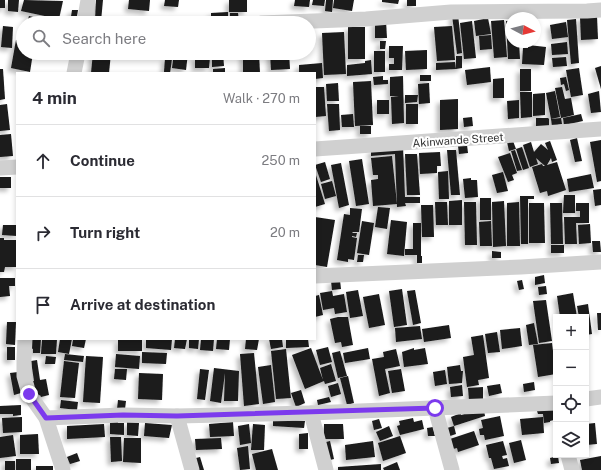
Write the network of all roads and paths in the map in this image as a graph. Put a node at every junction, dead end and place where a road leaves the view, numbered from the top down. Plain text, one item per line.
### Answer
1 (88, 0) edge
2 (601, 10) edge
3 (85, 16) edge
4 (316, 21) edge
5 (77, 60) edge
6 (74, 72) edge
7 (601, 129) edge
8 (316, 149) edge
9 (16, 167) edge
10 (0, 168) edge
11 (601, 262) edge
12 (316, 276) edge
13 (25, 340) edge
14 (601, 397) edge
15 (589, 399) edge
16 (553, 403) edge
17 (435, 408) junction
18 (311, 412) junction
19 (177, 416) junction
20 (46, 418) junction
21 (569, 458) edge
22 (63, 470) edge
23 (192, 470) edge
24 (326, 470) edge
25 (452, 470) edge
26 (572, 470) edge

1 - 3 street
2 - 4 street
5 - 6 street
7 - 8 street, Akinwande Street
9 - 10 street
11 - 12 street
13 - 20 street
14 - 15 street
16 - 17 street
17 - 18 street
17 - 25 street
18 - 19 street
18 - 24 street
19 - 20 street
19 - 23 street
20 - 22 street
21 - 26 street

